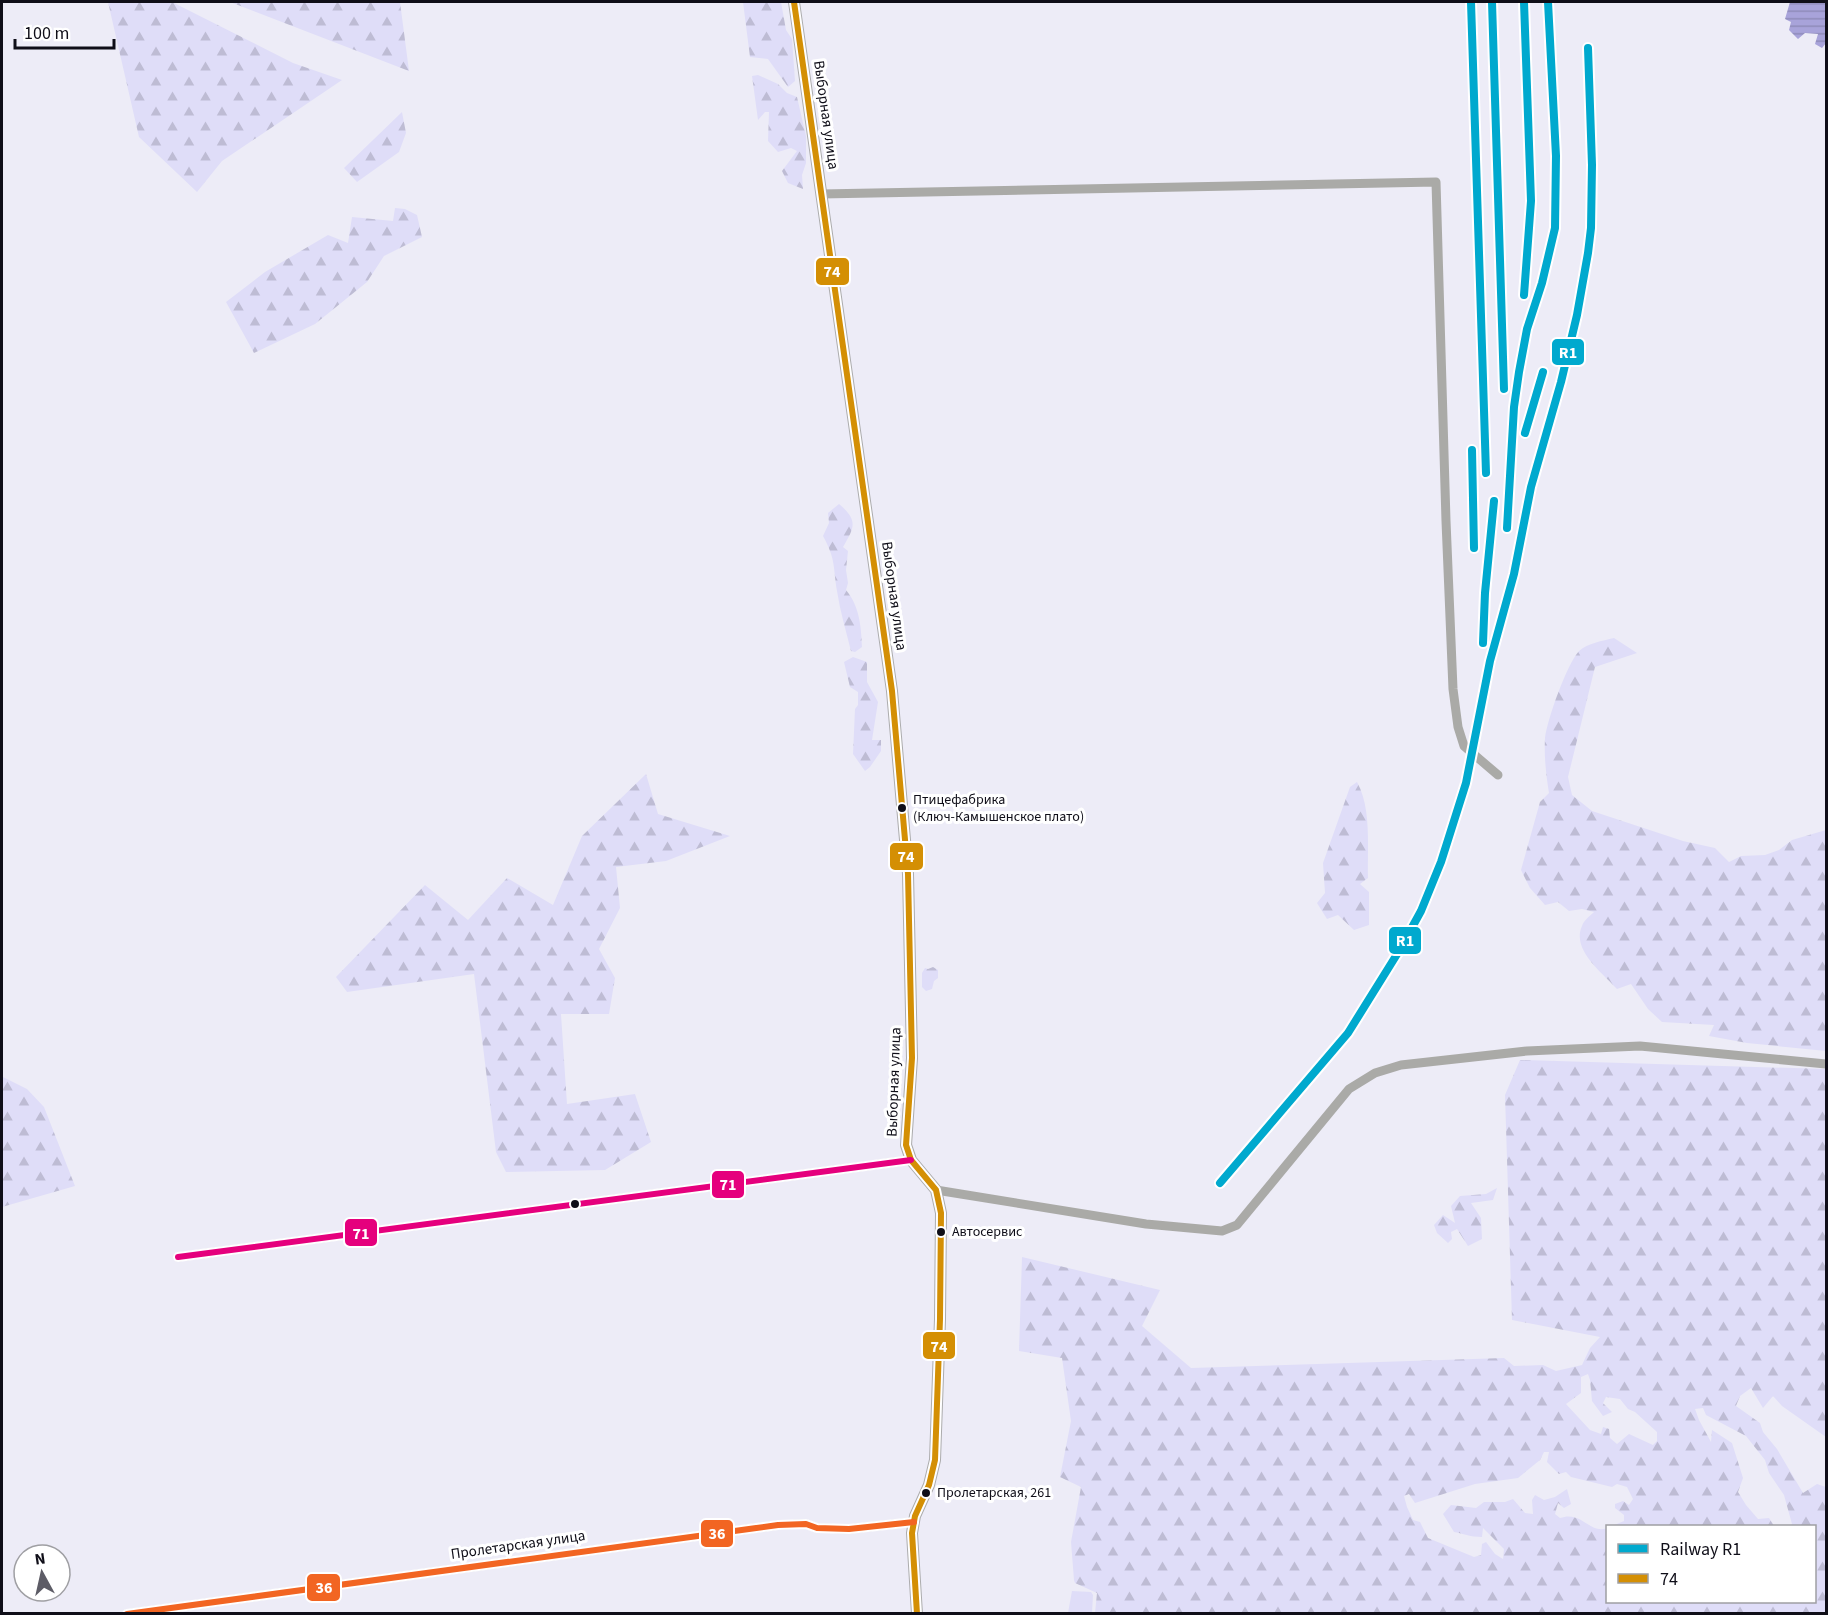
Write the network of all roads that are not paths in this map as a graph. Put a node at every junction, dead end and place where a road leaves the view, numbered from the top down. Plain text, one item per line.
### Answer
1 (794, 2) edge
2 (821, 194) junction
3 (1498, 775) dead end
4 (1827, 1064) edge
5 (911, 1160) junction
6 (936, 1190) junction
7 (178, 1257) dead end
8 (914, 1522) junction
9 (127, 1614) edge
10 (917, 1614) edge

1 - 2 main road, Выборная улица
2 - 3 street
2 - 5 main road, Выборная улица
4 - 6 street
5 - 6 main road
5 - 7 street
6 - 8 main road
8 - 9 street, Пролетарская улица
8 - 10 main road

